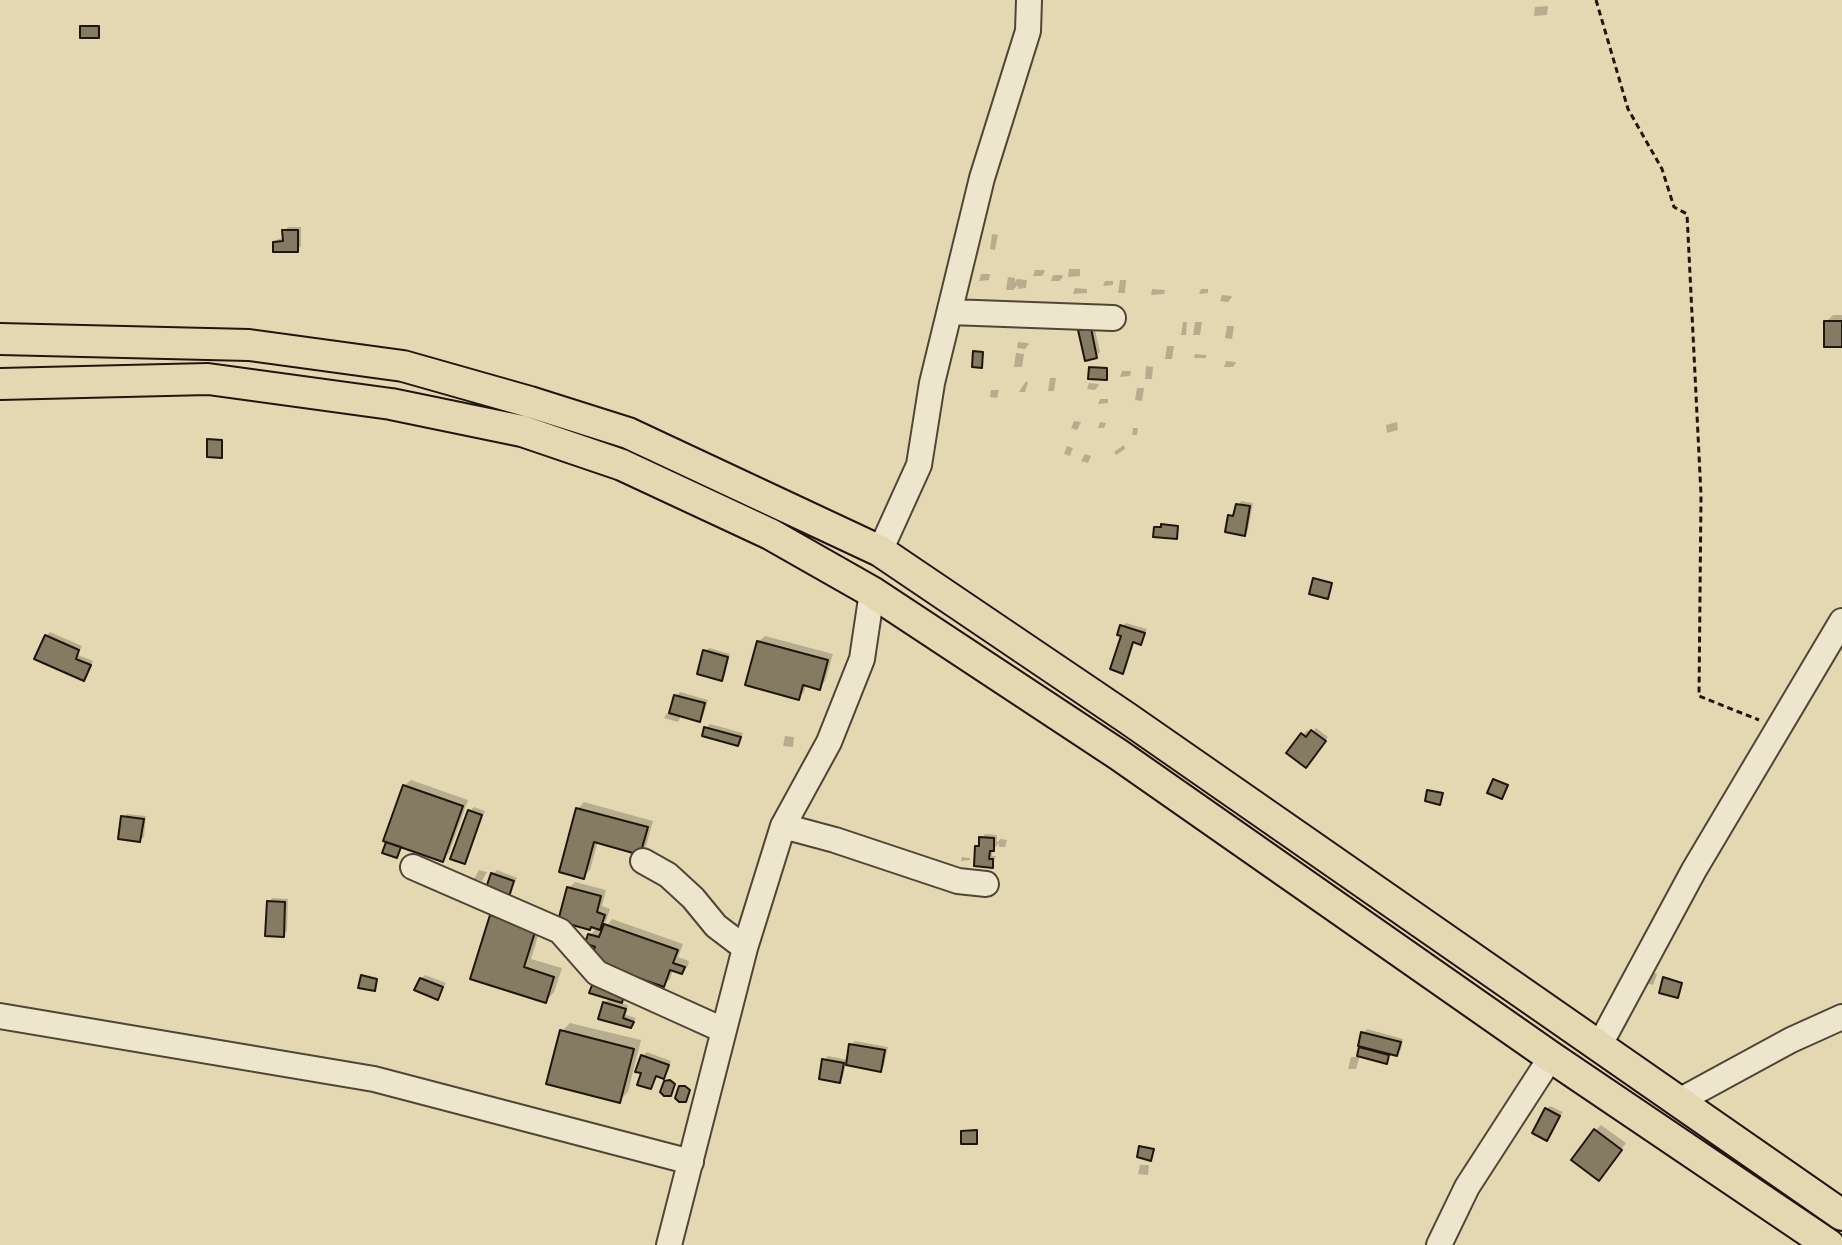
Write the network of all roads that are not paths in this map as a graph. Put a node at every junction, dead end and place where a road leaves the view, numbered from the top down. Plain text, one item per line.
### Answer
1 (1029, 0) edge
2 (950, 312) junction
3 (1113, 318) dead end
4 (0, 339) edge
5 (0, 384) edge
6 (880, 551) junction
7 (872, 592) junction
8 (1842, 621) edge
9 (783, 826) junction
10 (643, 861) dead end
11 (413, 867) dead end
12 (986, 884) dead end
13 (745, 948) junction
14 (0, 1016) edge
15 (1842, 1017) edge
16 (723, 1030) junction
17 (1598, 1048) junction
18 (1551, 1057) junction
19 (1677, 1102) junction
20 (691, 1162) junction
21 (1797, 1184) junction
22 (1779, 1212) junction
23 (1842, 1215) edge
24 (669, 1245) edge
25 (1439, 1245) edge
26 (1829, 1245) edge

1 - 2 street
2 - 3 street
2 - 6 street
4 - 6 main road
5 - 7 main road
6 - 17 main road
7 - 9 street
7 - 18 main road
8 - 17 street
9 - 12 street
9 - 13 street
10 - 13 street
11 - 16 street
13 - 16 street
14 - 20 street
15 - 19 street
16 - 20 street
17 - 19 main road
18 - 22 main road
18 - 25 street
19 - 21 main road
20 - 24 street
21 - 22 main road
21 - 23 main road
22 - 26 main road

